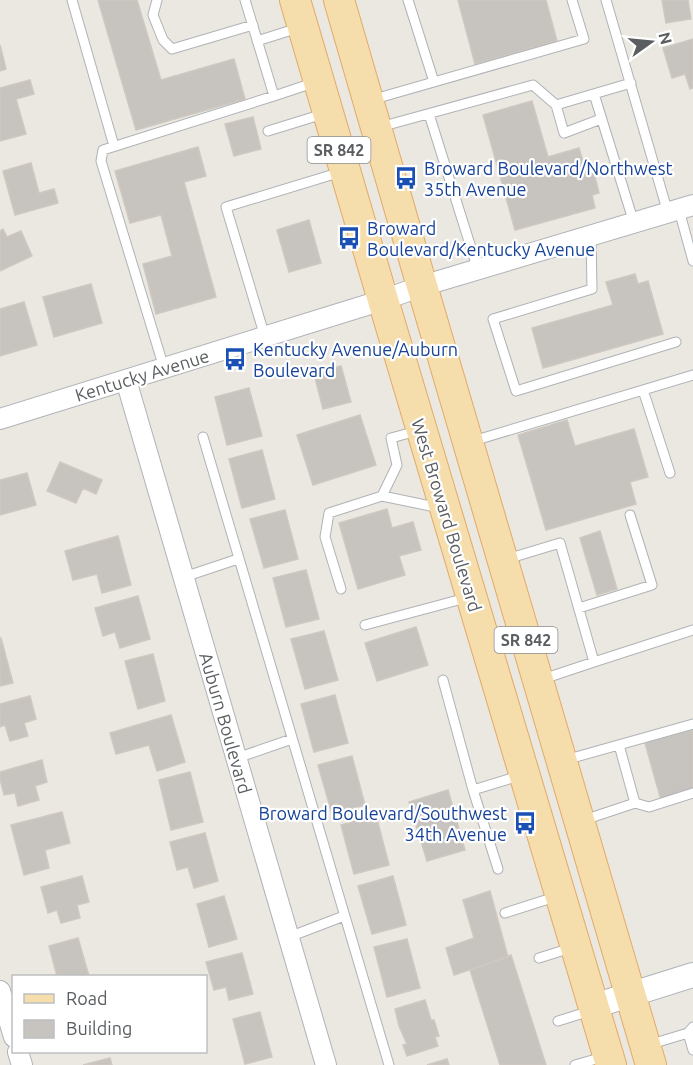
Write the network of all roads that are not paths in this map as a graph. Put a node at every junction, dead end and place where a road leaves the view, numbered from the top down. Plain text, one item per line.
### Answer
1 (72, 0) edge
2 (157, 0) edge
3 (245, 0) edge
4 (339, 0) edge
5 (408, 0) edge
6 (573, 0) edge
7 (606, 0) edge
8 (299, 13) edge
9 (253, 26) junction
10 (257, 41) junction
11 (319, 82) junction
12 (434, 82) junction
13 (631, 83) junction
14 (594, 94) junction
15 (274, 96) junction
16 (556, 105) junction
17 (328, 112) junction
18 (372, 114) junction
19 (429, 114) junction
20 (601, 119) junction
21 (268, 131) dead end
22 (114, 146) junction
23 (345, 171) junction
24 (680, 209) edge
25 (634, 223) junction
26 (591, 236) junction
27 (693, 261) edge
28 (478, 270) junction
29 (422, 286) junction
30 (383, 300) junction
31 (265, 337) junction
32 (676, 342) dead end
33 (164, 369) junction
34 (693, 375) edge
35 (126, 380) junction
36 (643, 390) junction
37 (0, 419) edge
38 (422, 429) junction
39 (203, 437) dead end
40 (468, 442) junction
41 (670, 472) dead end
42 (382, 496) junction
43 (446, 509) junction
44 (630, 515) dead end
45 (238, 558) junction
46 (502, 560) junction
47 (184, 577) junction
48 (341, 589) dead end
49 (472, 597) junction
50 (579, 608) junction
51 (365, 625) dead end
52 (693, 630) edge
53 (594, 662) junction
54 (443, 680) dead end
55 (538, 681) junction
56 (693, 724) edge
57 (292, 739) junction
58 (619, 745) junction
59 (237, 758) junction
60 (561, 761) junction
61 (525, 774) junction
62 (473, 790) junction
63 (693, 793) edge
64 (635, 803) junction
65 (579, 821) junction
66 (498, 869) dead end
67 (561, 895) junction
68 (505, 913) dead end
69 (344, 916) junction
70 (289, 937) junction
71 (576, 947) junction
72 (539, 958) dead end
73 (693, 975) edge
74 (0, 991) edge
75 (630, 994) junction
76 (595, 1008) junction
77 (558, 1021) dead end
78 (12, 1030) edge
79 (690, 1030) edge
80 (693, 1050) edge
81 (648, 1055) edge
82 (610, 1060) edge
83 (326, 1065) edge
84 (388, 1065) edge
85 (574, 1065) edge

1 - 22 lane
2 - 9 lane
3 - 9 lane
4 - 18 main road, SR 842
5 - 12 lane
6 - 12 lane
7 - 13 lane
8 - 10 lane
8 - 11 main road, West Broward Boulevard / SR 842
9 - 10 lane
10 - 15 lane
11 - 15 lane
11 - 17 main road, West Broward Boulevard / SR 842
12 - 18 lane
13 - 14 lane
13 - 24 lane
14 - 16 lane
14 - 20 lane
15 - 22 lane
16 - 19 lane
16 - 20 lane
17 - 21 lane
17 - 23 main road, West Broward Boulevard / SR 842
18 - 19 lane
18 - 29 main road, SR 842
19 - 28 lane
20 - 25 lane
22 - 33 lane
23 - 30 main road, West Broward Boulevard / SR 842
23 - 31 lane
24 - 25 street, Kentucky Avenue
24 - 27 lane
25 - 26 street, Kentucky Avenue
26 - 28 street, Kentucky Avenue
26 - 32 lane
28 - 29 street, Kentucky Avenue
29 - 30 street, Kentucky Avenue
29 - 40 main road, SR 842
30 - 31 street, Kentucky Avenue
30 - 38 main road, West Broward Boulevard / SR 842
31 - 33 street, Kentucky Avenue
33 - 35 street, Kentucky Avenue
34 - 36 lane
35 - 37 street, Kentucky Avenue
35 - 47 street, Auburn Boulevard
36 - 40 lane
36 - 41 lane
38 - 42 lane
38 - 43 main road, West Broward Boulevard / SR 842
39 - 45 lane
40 - 46 main road, SR 842
42 - 43 lane
42 - 48 lane
43 - 49 main road, West Broward Boulevard / SR 842
44 - 50 lane
45 - 47 lane
45 - 57 lane
46 - 50 lane
46 - 55 main road, SR 842
47 - 59 street, Auburn Boulevard
49 - 51 lane
49 - 61 main road, West Broward Boulevard / SR 842
50 - 53 lane
52 - 53 lane
53 - 55 lane
54 - 62 lane
55 - 60 main road, SR 842
56 - 58 lane
57 - 59 lane
57 - 69 lane
58 - 60 lane
58 - 64 lane
59 - 70 street, Auburn Boulevard
60 - 65 main road, SR 842
61 - 62 lane
61 - 67 main road, West Broward Boulevard / SR 842
62 - 66 lane
63 - 64 lane
64 - 65 lane
65 - 75 main road, SR 842
67 - 68 lane
67 - 71 main road, West Broward Boulevard / SR 842
69 - 70 lane
69 - 84 lane
70 - 83 street, Auburn Boulevard
71 - 72 lane
71 - 76 main road, West Broward Boulevard / SR 842
73 - 75 street
74 - 78 street
75 - 76 street
75 - 81 main road, SR 842
76 - 77 lane
76 - 82 main road, West Broward Boulevard / SR 842
79 - 80 lane
79 - 81 lane
82 - 85 lane

